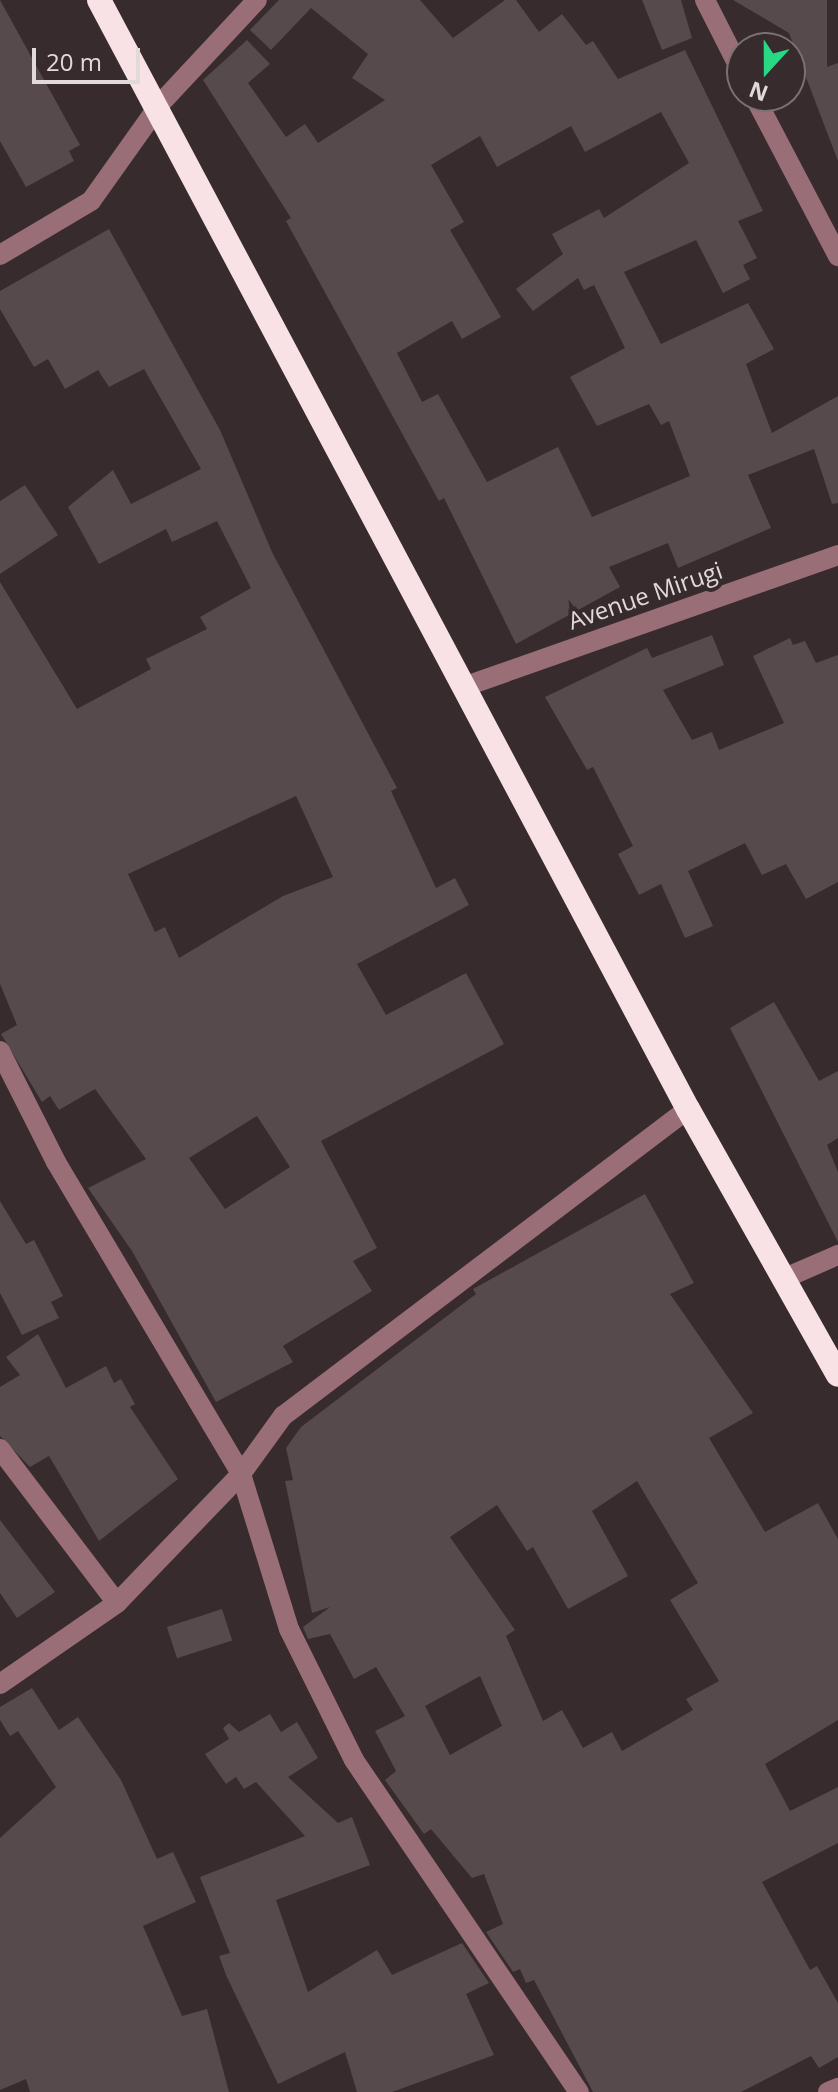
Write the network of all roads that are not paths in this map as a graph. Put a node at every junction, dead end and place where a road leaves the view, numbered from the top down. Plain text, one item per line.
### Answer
1 (99, 0) edge
2 (257, 0) edge
3 (705, 0) edge
4 (726, 41) edge
5 (160, 104) junction
6 (762, 112) edge
7 (0, 255) edge
8 (838, 256) edge
9 (838, 555) edge
10 (469, 685) junction
11 (0, 1051) edge
12 (688, 1109) junction
13 (838, 1255) edge
14 (785, 1278) junction
15 (838, 1375) edge
16 (0, 1449) edge
17 (241, 1474) junction
18 (117, 1603) junction
19 (0, 1684) edge
20 (838, 2088) edge
21 (579, 2092) edge
22 (828, 2092) edge

1 - 5 highway
2 - 5 street
3 - 4 street
5 - 7 street
5 - 10 highway
6 - 8 street
9 - 10 street, Avenue Mirugi
10 - 12 highway
11 - 17 street
12 - 14 highway
12 - 17 street
13 - 14 street
14 - 15 highway
16 - 18 street
17 - 18 street
17 - 21 street
18 - 19 street
20 - 22 street

